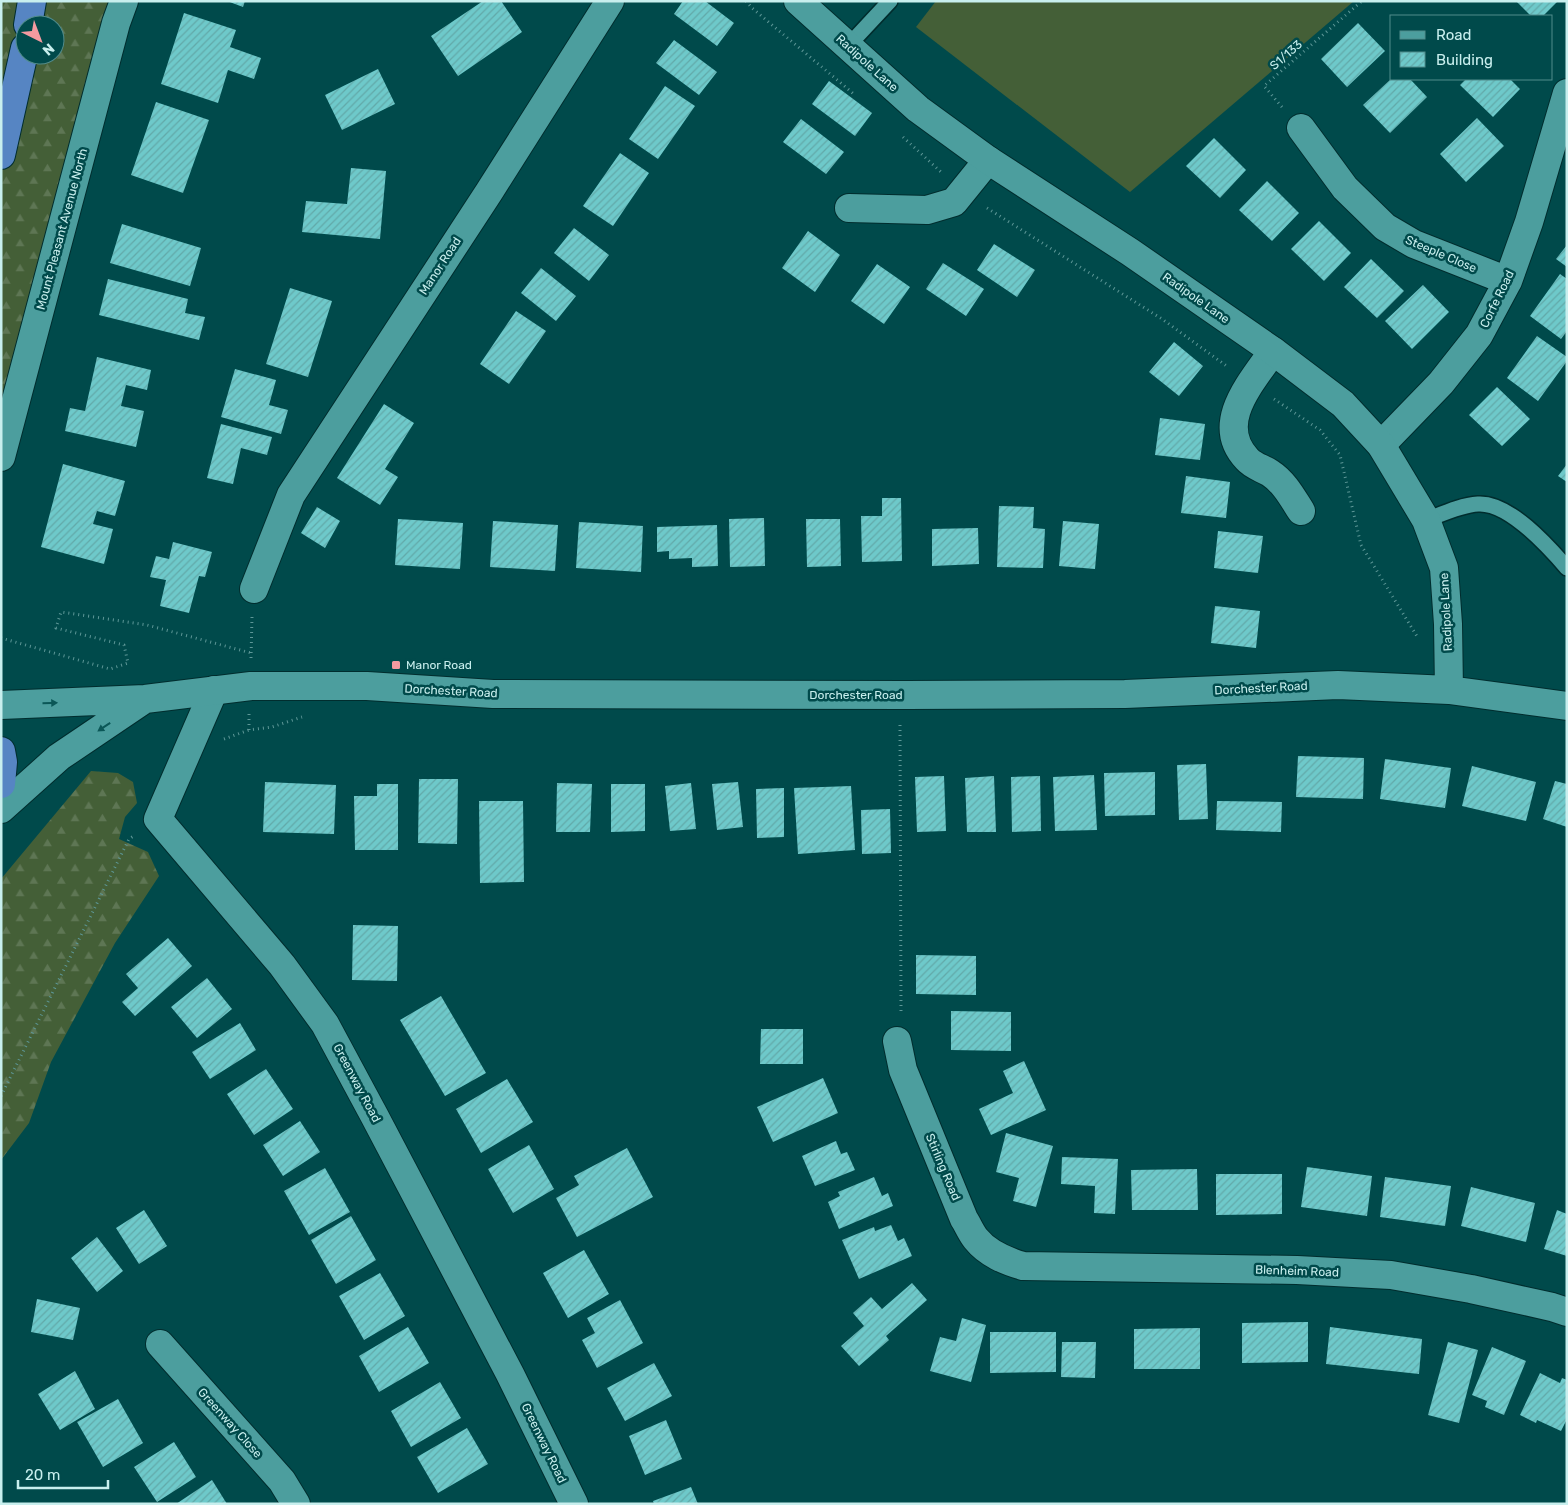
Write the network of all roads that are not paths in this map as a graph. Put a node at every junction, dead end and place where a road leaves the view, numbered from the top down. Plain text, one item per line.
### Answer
1 (32, 1) edge
2 (124, 1) edge
3 (610, 1) edge
4 (798, 1) edge
5 (890, 1) edge
6 (30, 15) edge
7 (848, 46) junction
8 (21, 65) edge
9 (1564, 110) edge
10 (1301, 128) road end
11 (1, 155) edge
12 (988, 160) junction
13 (849, 208) dead end
14 (1508, 281) junction
15 (1273, 351) junction
16 (1381, 446) junction
17 (1, 457) edge
18 (1301, 511) dead end
19 (1426, 520) junction
20 (1567, 568) edge
21 (254, 588) road end
22 (214, 690) junction
23 (1449, 690) junction
24 (145, 699) junction
25 (1, 705) edge
26 (1567, 706) edge
27 (1, 751) edge
28 (1, 784) edge
29 (1, 809) edge
30 (899, 1030) road end
31 (1024, 1266) joint
32 (1567, 1312) edge
33 (160, 1344) dead end
34 (296, 1504) edge
35 (574, 1504) edge

1 - 6 highway
2 - 17 street, Mount Pleasant Avenue North
3 - 21 street, Manor Road
4 - 7 street, Radipole Lane
5 - 7 lane
7 - 12 street, Radipole Lane
8 - 11 highway
9 - 14 street, Corfe Road
10 - 14 street, Steeple Close
12 - 13 street
12 - 15 street, Radipole Lane
14 - 16 street, Corfe Road
15 - 16 street, Radipole Lane
15 - 18 street
16 - 19 street, Radipole Lane
19 - 20 lane
19 - 23 street, Radipole Lane
22 - 23 street, Dorchester Road
22 - 24 street, Dorchester Road
22 - 35 street, Greenway Road
23 - 26 street, Dorchester Road
25 -> 24 street, Dorchester Road
24 -> 29 street, Dorchester Road
27 - 28 highway
30 - 31 street, Stirling Road
31 - 32 street, Blenheim Road
33 - 34 street, Greenway Close

